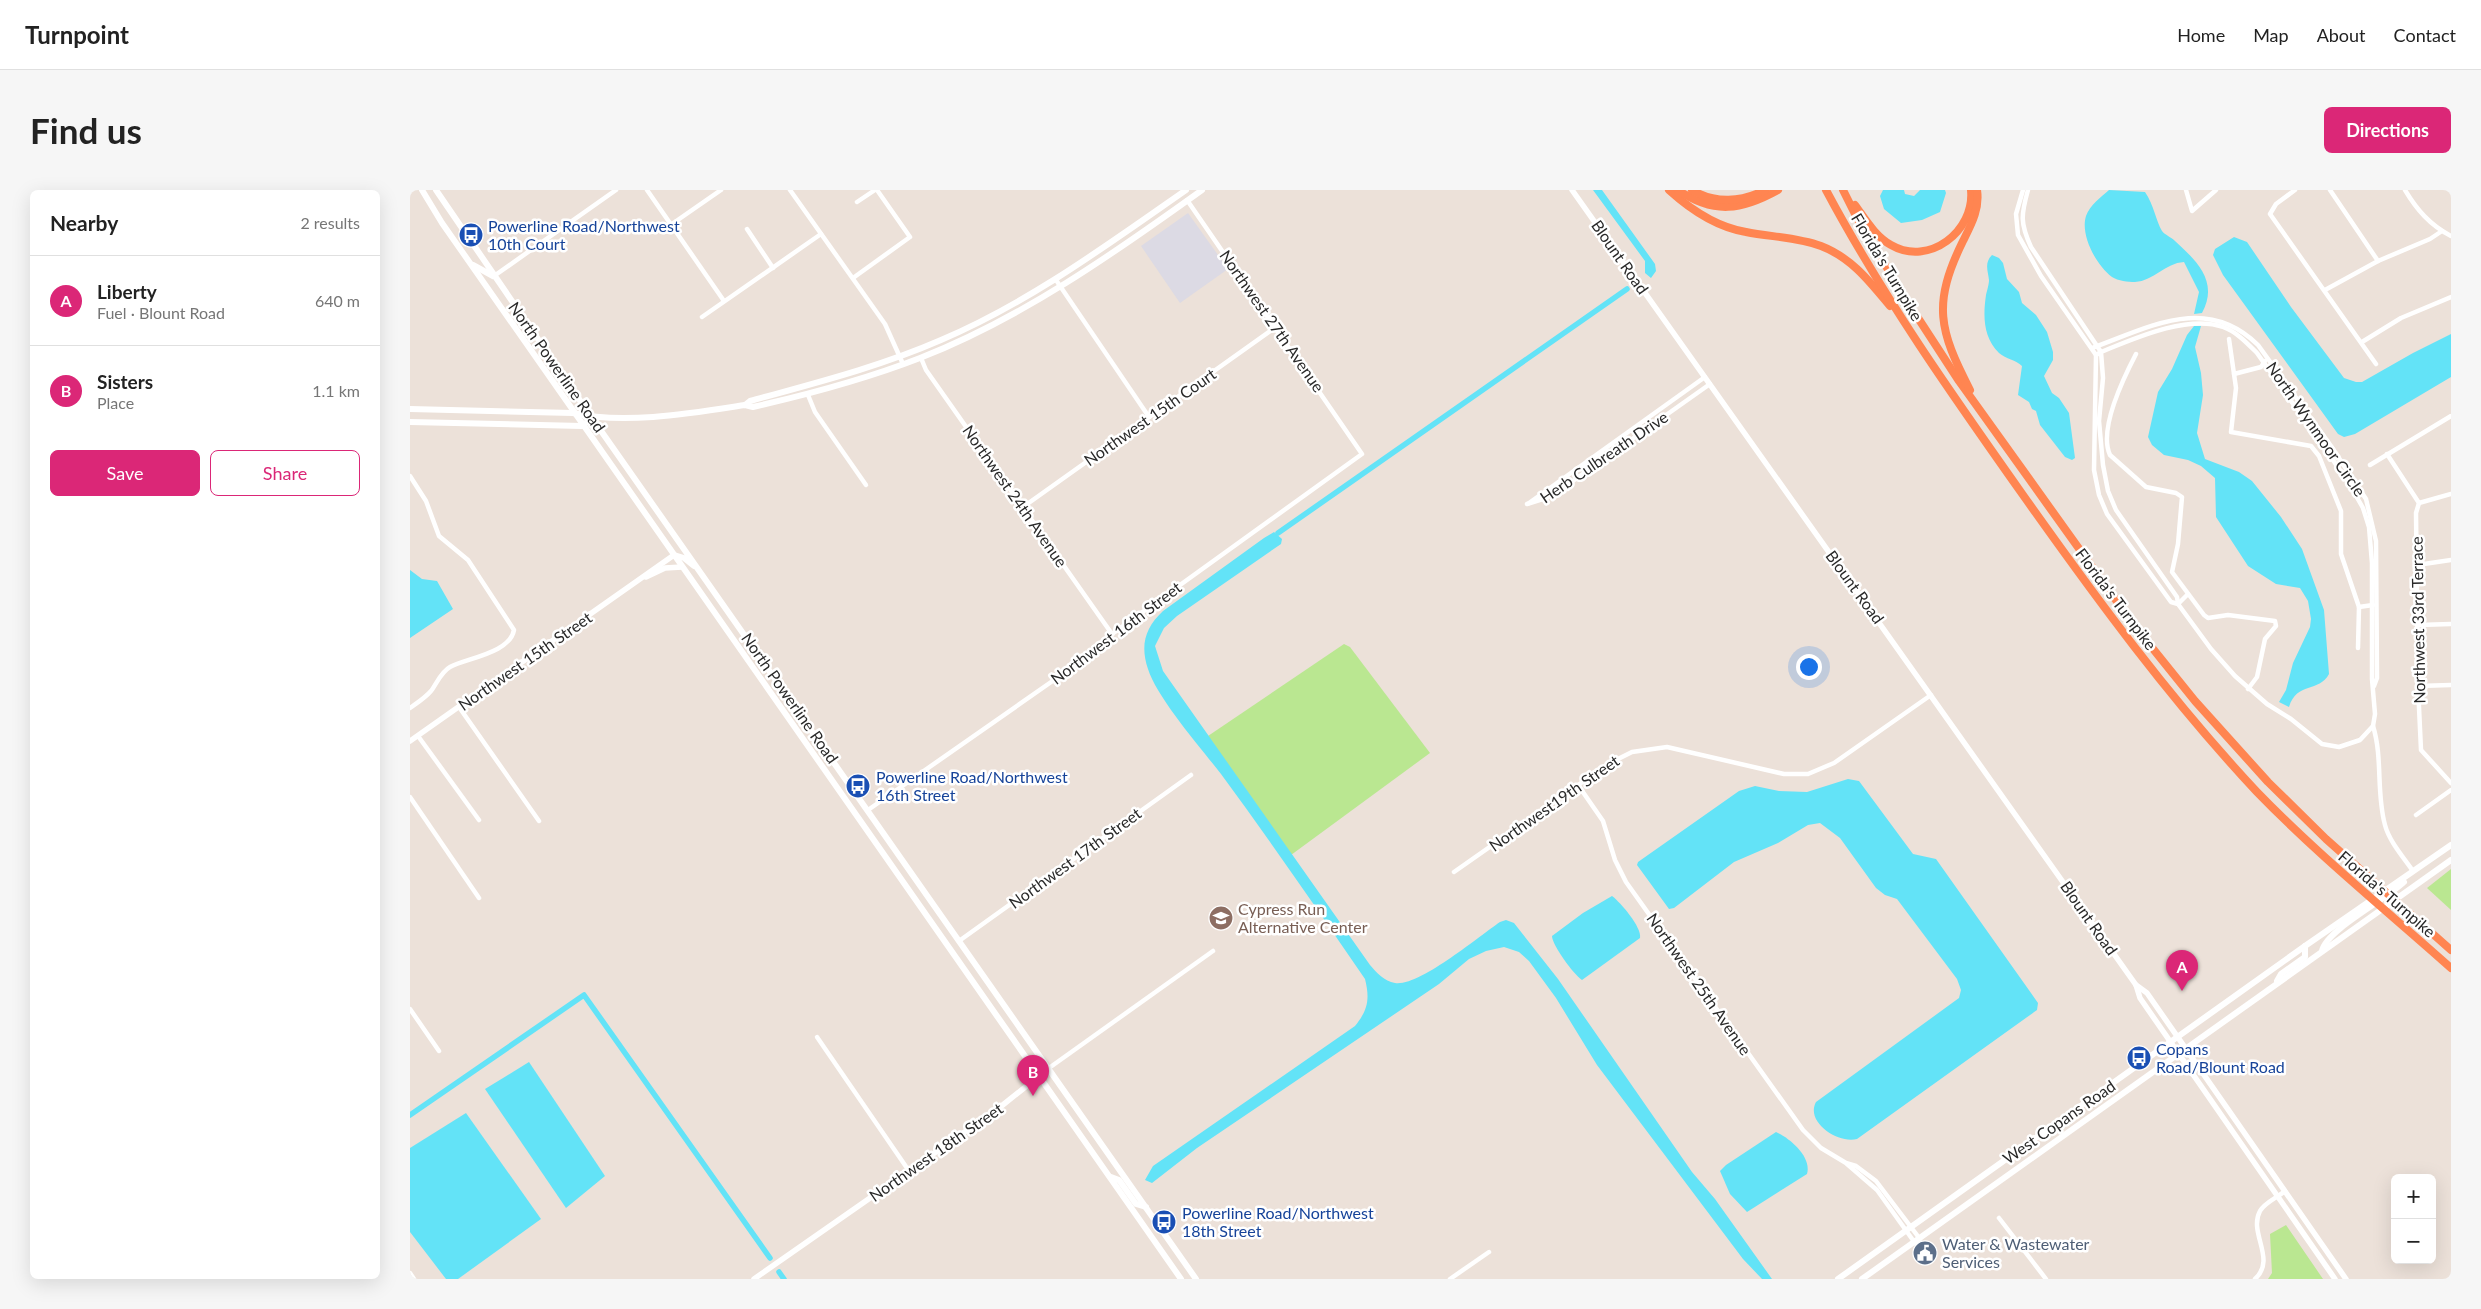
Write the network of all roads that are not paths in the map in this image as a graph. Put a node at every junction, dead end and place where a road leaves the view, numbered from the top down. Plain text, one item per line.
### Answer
1 (422, 190) edge
2 (436, 190) edge
3 (616, 190) edge
4 (647, 190) edge
5 (721, 190) edge
6 (790, 190) edge
7 (876, 190) edge
8 (1202, 190) edge
9 (1572, 190) edge
10 (1669, 190) edge
11 (1678, 190) edge
12 (1692, 190) edge
13 (1765, 190) edge
14 (1778, 190) edge
15 (1826, 190) edge
16 (1844, 190) edge
17 (1971, 190) edge
18 (1977, 190) edge
19 (2022, 190) edge
20 (2028, 190) edge
21 (2186, 190) edge
22 (2216, 190) edge
23 (2295, 190) edge
24 (2330, 190) edge
25 (2405, 190) edge
26 (1183, 191) edge
27 (1187, 200) junction
28 (857, 202) dead end
29 (672, 224) junction
30 (747, 229) dead end
31 (2442, 231) junction
32 (821, 234) junction
33 (2451, 236) edge
34 (468, 260) junction
35 (2378, 261) junction
36 (773, 268) junction
37 (494, 276) junction
38 (853, 278) junction
39 (1056, 280) junction
40 (1060, 287) junction
41 (2325, 290) junction
42 (2451, 297) edge
43 (724, 302) junction
44 (702, 317) dead end
45 (1276, 327) junction
46 (1907, 327) junction
47 (960, 331) junction
48 (2229, 339) dead end
49 (2362, 342) junction
50 (2098, 346) junction
51 (2092, 348) junction
52 (2098, 353) junction
53 (2136, 354) dead end
54 (900, 357) junction
55 (921, 358) junction
56 (2266, 361) junction
57 (903, 364) junction
58 (2376, 364) dead end
59 (2234, 374) junction
60 (1705, 377) junction
61 (1710, 384) junction
62 (808, 395) junction
63 (1978, 405) junction
64 (745, 406) junction
65 (410, 409) edge
66 (573, 413) junction
67 (2451, 416) edge
68 (1149, 417) junction
69 (592, 418) junction
70 (2093, 421) junction
71 (2099, 421) junction
72 (410, 422) edge
73 (2110, 423) junction
74 (582, 426) junction
75 (2331, 446) junction
76 (2326, 451) junction
77 (1362, 454) joint
78 (2387, 454) junction
79 (2319, 456) junction
80 (2370, 465) dead end
81 (410, 476) edge
82 (866, 485) dead end
83 (2451, 494) edge
84 (2419, 503) junction
85 (1023, 507) junction
86 (662, 537) junction
87 (682, 546) junction
88 (674, 555) junction
89 (2451, 560) edge
90 (2417, 565) junction
91 (682, 566) junction
92 (701, 572) junction
93 (639, 579) junction
94 (2188, 594) junction
95 (2178, 604) junction
96 (2374, 604) junction
97 (2359, 608) junction
98 (2451, 624) edge
99 (2418, 625) junction
100 (1112, 634) junction
101 (2358, 648) dead end
102 (2451, 685) edge
103 (2418, 686) junction
104 (2248, 689) junction
105 (1931, 695) junction
106 (459, 707) junction
107 (410, 708) edge
108 (2372, 726) junction
109 (418, 736) junction
110 (410, 741) edge
111 (1191, 775) dead end
112 (2451, 783) edge
113 (1578, 785) junction
114 (2451, 790) edge
115 (410, 797) edge
116 (868, 810) junction
117 (2416, 816) dead end
118 (479, 820) dead end
119 (539, 821) dead end
120 (2451, 845) edge
121 (2451, 860) edge
122 (2413, 871) junction
123 (1454, 872) dead end
124 (479, 898) dead end
125 (940, 933) junction
126 (959, 941) junction
127 (2305, 946) junction
128 (949, 947) junction
129 (2451, 950) edge
130 (1213, 951) dead end
131 (2322, 951) junction
132 (968, 953) junction
133 (2451, 968) edge
134 (2136, 985) junction
135 (2273, 986) junction
136 (410, 1010) edge
137 (816, 1037) dead end
138 (2178, 1038) junction
139 (2171, 1043) junction
140 (2185, 1048) junction
141 (439, 1051) dead end
142 (2178, 1053) junction
143 (1049, 1068) junction
144 (1040, 1075) junction
145 (909, 1171) junction
146 (1110, 1177) junction
147 (2285, 1191) junction
148 (2278, 1197) junction
149 (1146, 1207) junction
150 (1999, 1218) dead end
151 (1909, 1229) junction
152 (1917, 1241) junction
153 (1489, 1252) dead end
154 (410, 1273) edge
155 (414, 1279) edge
156 (754, 1279) edge
157 (1181, 1279) edge
158 (1196, 1279) edge
159 (1450, 1279) edge
160 (1838, 1279) edge
161 (1862, 1279) edge
162 (2046, 1279) edge
163 (2255, 1279) edge
164 (2335, 1279) edge
165 (2346, 1279) edge

1 - 34 main road, North Powerline Road
2 - 37 main road, North Powerline Road
3 - 37 street
4 - 29 street
5 - 29 street
6 - 32 street
7 - 28 street
7 - 38 street
8 - 27 main road
9 - 60 street, Blount Road
10 - 46 highway
11 - 14 highway
12 - 13 highway
15 - 46 highway, Florida's Turnpike
16 - 17 highway
16 - 63 highway, Florida's Turnpike
18 - 63 highway
19 - 51 street
20 - 50 street
21 - 22 street
23 - 41 street
24 - 35 street
25 - 31 street
26 - 27 street, Northwest 27th Avenue
26 - 39 main road
27 - 40 main road
27 - 45 street, Northwest 27th Avenue
29 - 43 street
30 - 36 street
31 - 33 street
31 - 35 street
32 - 36 street
32 - 38 street
34 - 37 main road
34 - 66 main road, North Powerline Road
35 - 41 street
36 - 43 street
37 - 69 main road, North Powerline Road
38 - 54 street
39 - 40 street
39 - 47 main road
40 - 55 main road
40 - 68 street
41 - 49 street
42 - 49 street
43 - 44 street
45 - 68 street, Northwest 15th Court
45 - 77 street, Northwest 27th Avenue
46 - 133 highway, Florida's Turnpike
47 - 54 main road
47 - 55 main road
48 - 59 street
49 - 58 street
50 - 51 street, North Wynmoor Circle
50 - 52 street
50 - 56 street, North Wynmoor Circle
51 - 52 street
52 - 56 street, North Wynmoor Circle
52 - 70 street
52 - 71 street
53 - 73 street
54 - 57 street
54 - 64 main road
55 - 57 main road
55 - 85 street, Northwest 24th Avenue
56 - 59 street
56 - 75 street, North Wynmoor Circle
56 - 76 street, North Wynmoor Circle
57 - 62 main road
59 - 79 street
60 - 61 street, Blount Road
60 - 61 street, Herb Culbreath Drive
61 - 105 street, Blount Road
62 - 64 main road
62 - 82 street
63 - 129 highway, Florida's Turnpike
64 - 69 main road
65 - 66 main road
66 - 69 main road
66 - 74 main road, North Powerline Road
67 - 78 street
68 - 85 street, Northwest 15th Court
69 - 74 main road
69 - 87 main road, North Powerline Road
70 - 71 street
70 - 95 street
71 - 73 street
71 - 95 street
72 - 74 main road
73 - 94 street
74 - 86 main road, North Powerline Road
75 - 76 street
75 - 96 street, North Wynmoor Circle
76 - 79 street
76 - 96 street, North Wynmoor Circle
77 - 100 street, Northwest 16th Street
78 - 80 street
78 - 84 street
79 - 97 street
81 - 107 street
83 - 84 street
84 - 90 street, Northwest 33rd Terrace
85 - 100 street, Northwest 24th Avenue
86 - 87 main road
86 - 88 main road, North Powerline Road
87 - 92 main road, North Powerline Road
88 - 91 main road, North Powerline Road
88 - 92 main road
88 - 93 street, Northwest 15th Street
89 - 90 street
90 - 99 street, Northwest 33rd Terrace
91 - 93 street, Northwest 15th Street
91 - 125 main road, North Powerline Road
92 - 116 main road, North Powerline Road
93 - 106 street, Northwest 15th Street
94 - 95 street
94 - 104 street
95 - 104 street
96 - 97 street
96 - 108 street, North Wynmoor Circle
97 - 101 street
98 - 99 street
99 - 103 street, Northwest 33rd Terrace
100 - 116 street, Northwest 16th Street
102 - 103 street
103 - 112 street, Northwest 33rd Terrace
104 - 108 street
105 - 113 street, Northwest19th Street
105 - 134 street, Blount Road
106 - 109 street, Northwest 15th Street
106 - 119 street
108 - 122 street, North Wynmoor Circle
109 - 110 street, Northwest 15th Street
109 - 118 street
111 - 126 street, Northwest 17th Street
113 - 123 street, Northwest19th Street
113 - 151 street, Northwest 25th Avenue
114 - 117 street
115 - 124 street
116 - 126 main road, North Powerline Road
120 - 122 main road, West Copans Road
121 - 131 main road, West Copans Road
122 - 127 main road, West Copans Road
122 - 131 main road
125 - 126 main road
125 - 128 main road, North Powerline Road
126 - 132 main road, North Powerline Road
127 - 135 main road
127 - 138 main road, West Copans Road
128 - 132 main road
128 - 144 main road, North Powerline Road
130 - 143 street, Northwest 18th Street
131 - 135 main road, West Copans Road
132 - 143 main road, North Powerline Road
134 - 138 street, Blount Road
134 - 139 street, Blount Road
135 - 140 main road, West Copans Road
136 - 141 street
137 - 145 street
138 - 139 main road, West Copans Road
138 - 140 street, Blount Road
139 - 142 street, Blount Road
139 - 151 main road, West Copans Road
140 - 142 main road, West Copans Road
140 - 147 street, Blount Road
142 - 148 street, Blount Road
142 - 152 main road, West Copans Road
143 - 144 street, Northwest 18th Street
143 - 149 main road, North Powerline Road
144 - 145 street, Northwest 18th Street
144 - 146 main road, North Powerline Road
145 - 156 street, Northwest 18th Street
146 - 149 main road
146 - 157 main road, North Powerline Road
147 - 148 street
147 - 165 street, Blount Road
148 - 163 street
148 - 164 street, Blount Road
149 - 158 main road, North Powerline Road
150 - 162 street
151 - 152 street, Northwest 25th Avenue
151 - 160 main road, West Copans Road
152 - 161 main road, West Copans Road
153 - 159 street
154 - 155 street

